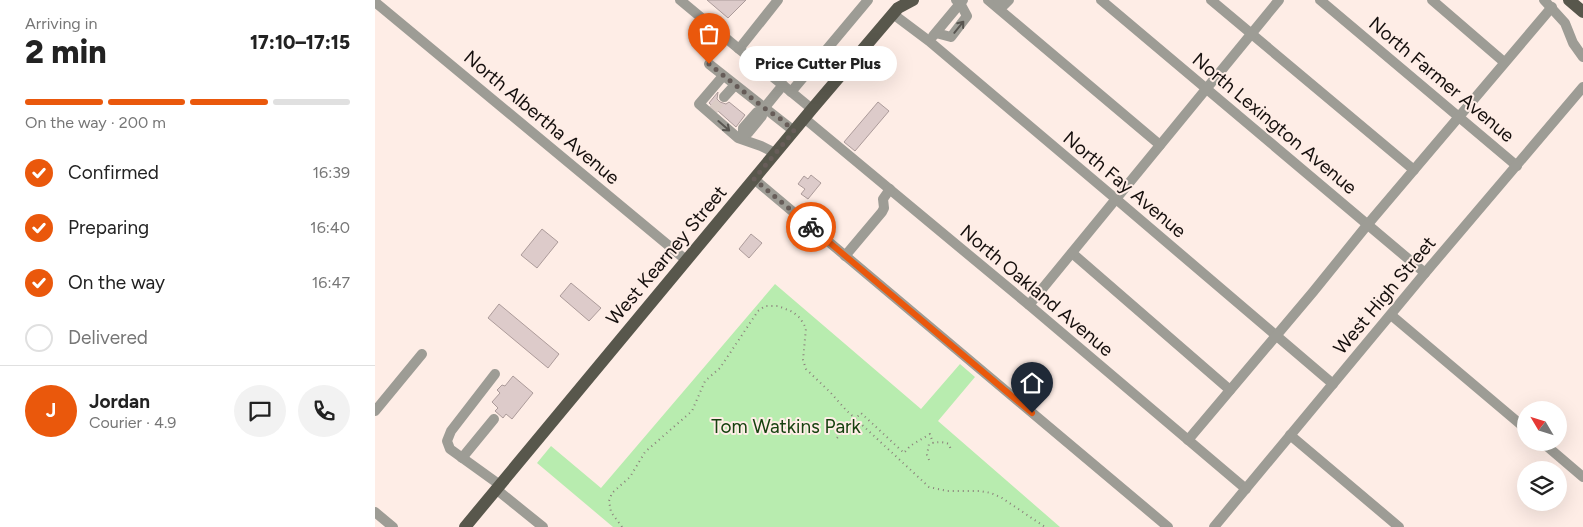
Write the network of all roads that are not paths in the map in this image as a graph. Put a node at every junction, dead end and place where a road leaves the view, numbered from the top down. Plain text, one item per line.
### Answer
1 (680, 0) edge
2 (779, 0) edge
3 (867, 0) edge
4 (913, 0) edge
5 (988, 0) edge
6 (1101, 0) edge
7 (1211, 0) edge
8 (1279, 0) edge
9 (1320, 0) edge
10 (1433, 0) edge
11 (1569, 0) edge
12 (1575, 0) edge
13 (959, 1) edge
14 (375, 2) edge
15 (1548, 4) edge
16 (1583, 4) edge
17 (897, 7) edge
18 (1583, 12) edge
19 (1251, 35) junction
20 (932, 37) junction
21 (739, 49) junction
22 (1583, 57) edge
23 (1504, 62) junction
24 (709, 64) dead end
25 (723, 76) junction
26 (735, 85) junction
27 (783, 85) junction
28 (1583, 87) edge
29 (1206, 88) junction
30 (791, 92) junction
31 (724, 97) tunnel mouth
32 (762, 110) junction
33 (808, 114) junction
34 (1459, 117) junction
35 (794, 131) junction
36 (740, 136) junction
37 (1160, 145) junction
38 (775, 154) junction
39 (1517, 166) junction
40 (1414, 170) junction
41 (754, 179) junction
42 (889, 189) junction
43 (1116, 199) junction
44 (1368, 224) junction
45 (1072, 253) junction
46 (845, 256) junction
47 (686, 260) junction
48 (1425, 273) junction
49 (1029, 304) junction
50 (1391, 315) junction
51 (1276, 336) junction
52 (422, 354) dead end
53 (495, 374) dead end
54 (1333, 384) junction
55 (1229, 390) junction
56 (375, 411) edge
57 (494, 419) dead end
58 (1517, 421) edge
59 (1290, 435) junction
60 (1188, 440) junction
61 (1553, 451) edge
62 (462, 458) junction
63 (1583, 477) edge
64 (498, 487) junction
65 (1246, 489) junction
66 (375, 512) edge
67 (393, 527) edge
68 (465, 527) edge
69 (543, 527) edge
70 (1168, 527) edge
71 (1214, 527) edge
72 (1399, 527) edge

1 - 21 street, North Oakland Avenue
2 - 21 street
3 - 30 street
4 - 17 main road, West Kearney Street
5 - 37 street
6 - 29 street, North Lexington Avenue
7 - 19 street
8 - 19 street
9 - 34 street, North Farmer Avenue
10 - 23 street
11 - 18 main road
12 - 16 street
20 -> 13 street
14 - 47 street, North Albertha Avenue
15 - 22 street
15 - 23 street
17 - 20 street, North Fay Avenue
17 - 33 main road, West Kearney Street
19 - 29 street
19 - 40 street
20 - 43 street, North Fay Avenue
21 - 27 street, North Oakland Avenue
23 - 34 street
24 - 25 street
25 - 26 street
25 -> 36 street
26 - 31 street
26 - 32 street
27 - 30 street, North Oakland Avenue
27 - 32 street
28 - 39 street, West High Street
29 - 37 street
29 - 44 street, North Lexington Avenue
30 - 33 street, North Oakland Avenue
32 - 35 street
32 - 36 street
33 - 35 main road, West Kearney Street
33 - 42 street, North Oakland Avenue
34 - 39 street, North Farmer Avenue
34 - 40 street
35 - 38 main road, West Kearney Street
36 - 38 street
37 - 43 street
38 - 41 main road, West Kearney Street
39 - 48 street, West High Street
40 - 44 street
41 - 46 street
41 - 47 main road, West Kearney Street
42 - 46 street
42 - 49 street, North Oakland Avenue
43 - 45 street
43 - 51 street, North Fay Avenue
44 - 48 street, North Lexington Avenue
44 - 51 street
45 - 49 street
45 - 55 street
46 - 70 street
47 - 64 main road, West Kearney Street
48 - 50 street, West High Street
49 - 60 street, North Oakland Avenue
50 - 54 street, West High Street
50 - 58 street
51 - 54 street, North Fay Avenue
51 - 55 street
52 - 56 street
53 - 62 street
54 - 59 street, West High Street
55 - 60 street
57 - 62 street
59 - 65 street, West High Street
59 - 72 street
60 - 65 street, North Oakland Avenue
61 - 63 street
62 - 64 street
64 - 68 main road, West Kearney Street
64 - 69 street
65 - 71 street, West High Street
66 - 67 street

